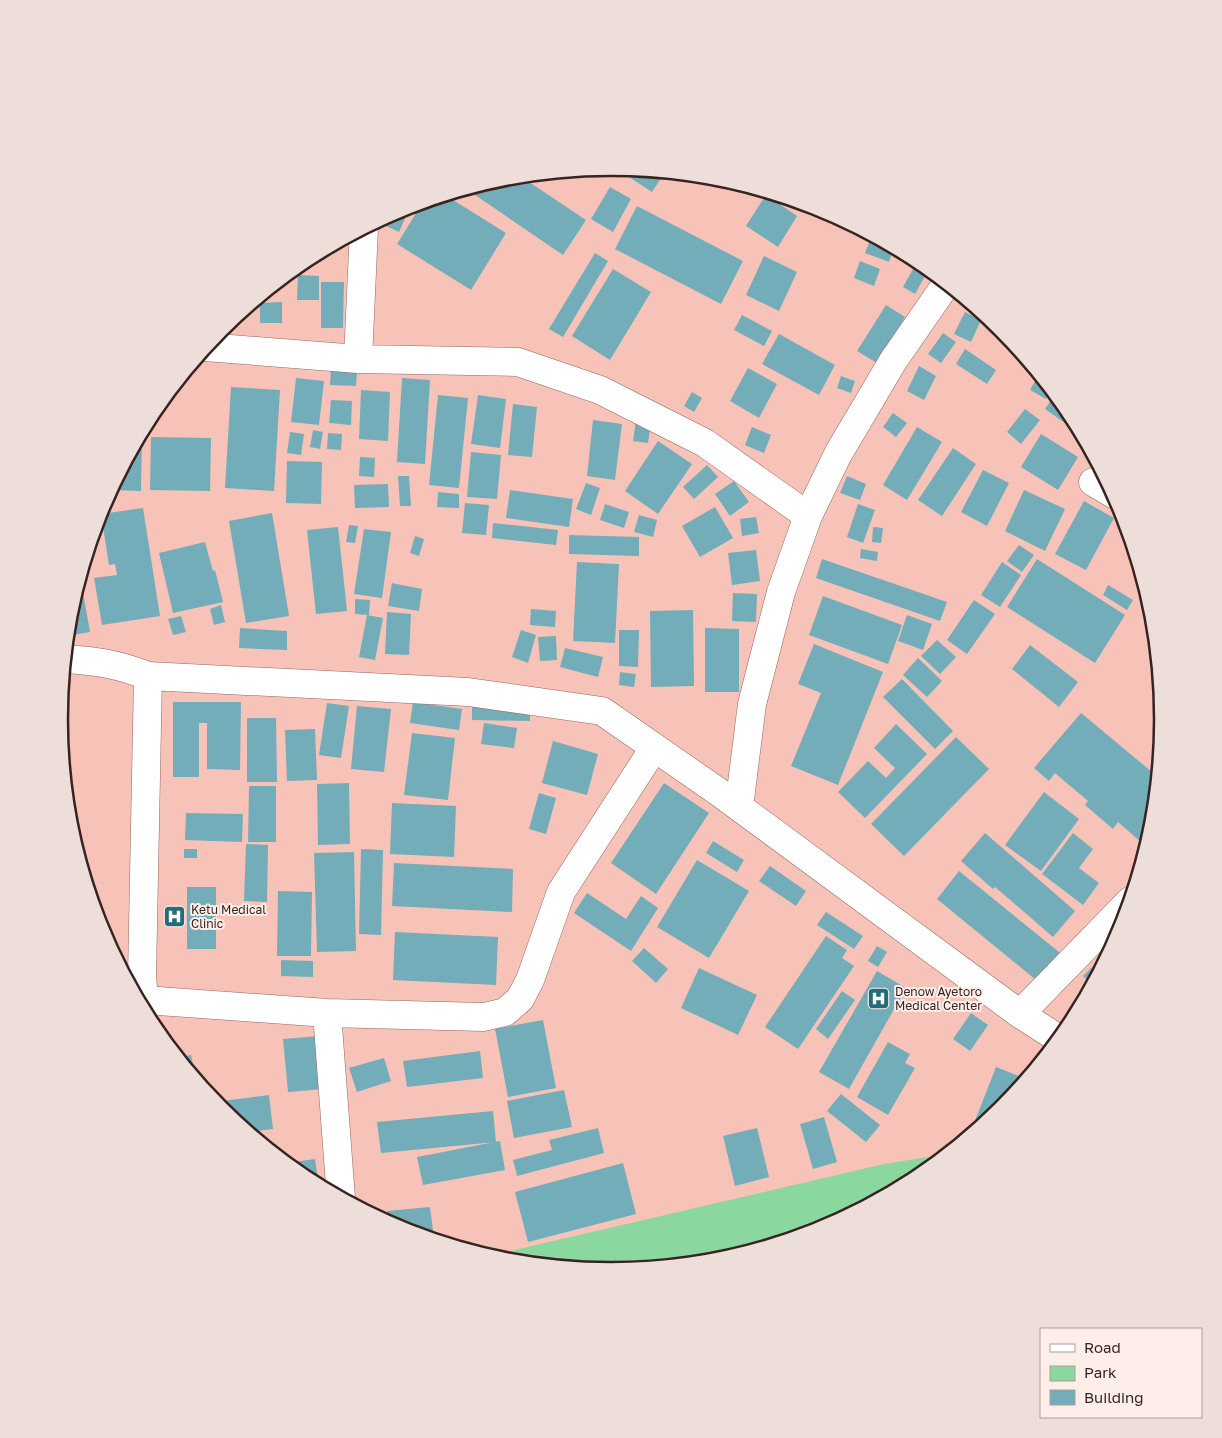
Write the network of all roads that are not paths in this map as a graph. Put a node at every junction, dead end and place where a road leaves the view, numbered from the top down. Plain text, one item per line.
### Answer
1 (364, 236) edge
2 (942, 288) edge
3 (215, 348) edge
4 (358, 359) junction
5 (808, 516) junction
6 (71, 659) edge
7 (148, 676) junction
8 (654, 748) junction
9 (739, 807) junction
10 (1119, 911) edge
11 (143, 996) edge
12 (149, 1005) edge
13 (327, 1013) junction
14 (1020, 1014) junction
15 (1053, 1035) edge
16 (340, 1191) edge

1 - 4 street
2 - 5 street
3 - 4 street
4 - 5 street
5 - 9 street
6 - 7 street
7 - 8 street
7 - 11 street
8 - 9 street
8 - 13 street
9 - 14 street
10 - 14 street
12 - 13 street
13 - 16 street
14 - 15 street

